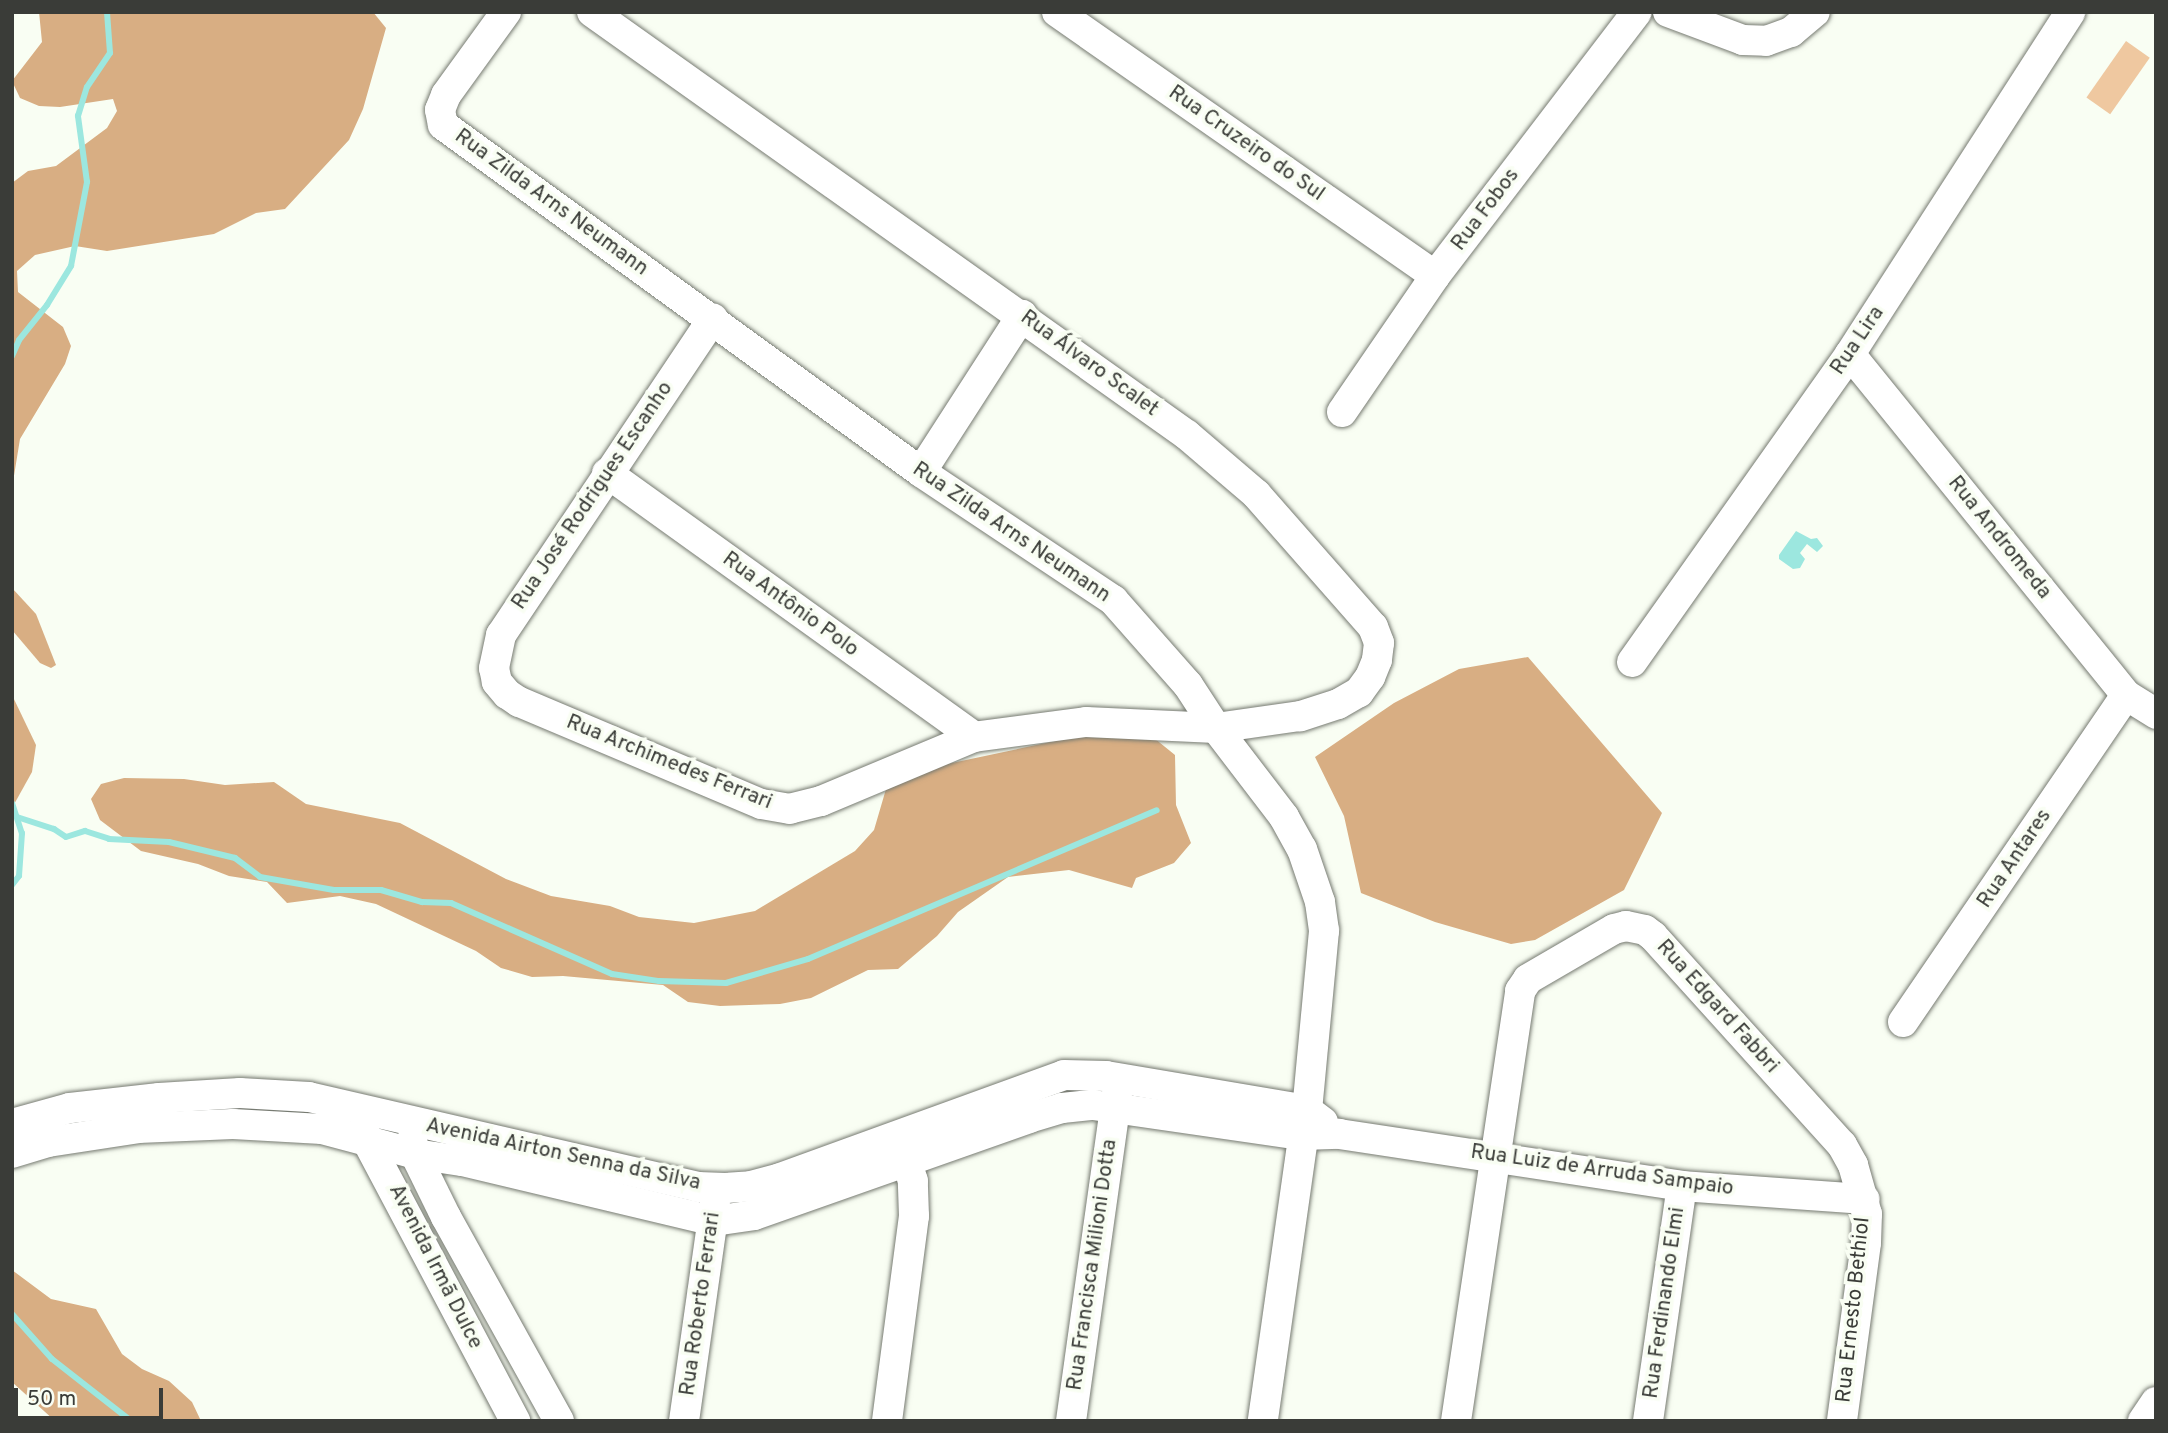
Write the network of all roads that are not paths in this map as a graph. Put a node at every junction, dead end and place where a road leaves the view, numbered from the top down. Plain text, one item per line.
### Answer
1 (506, 12) edge
2 (592, 12) edge
3 (1057, 12) edge
4 (1637, 12) edge
5 (1668, 12) edge
6 (1815, 12) edge
7 (2070, 12) edge
8 (1435, 276) junction
9 (1022, 315) junction
10 (713, 318) junction
11 (1850, 354) junction
12 (1342, 412) dead end
13 (921, 472) junction
14 (607, 473) junction
15 (1632, 662) dead end
16 (497, 682) joint
17 (2126, 695) junction
18 (2156, 714) edge
19 (1216, 728) junction
20 (974, 737) junction
21 (1903, 1022) dead end
22 (1120, 1078) junction
23 (1115, 1108) junction
24 (408, 1122) junction
25 (1305, 1122) junction
26 (12, 1124) edge
27 (363, 1125) junction
28 (902, 1148) junction
29 (12, 1153) edge
30 (415, 1154) junction
31 (1494, 1158) junction
32 (1682, 1186) junction
33 (716, 1188) junction
34 (1865, 1199) junction
35 (714, 1221) junction
36 (2156, 1402) edge
37 (515, 1421) edge
38 (559, 1421) edge
39 (684, 1421) edge
40 (887, 1421) edge
41 (1071, 1421) edge
42 (1263, 1421) edge
43 (1456, 1421) edge
44 (1648, 1421) edge
45 (1842, 1421) edge
46 (2143, 1421) edge

1 - 10 street, Rua Zilda Arns Neumann
2 - 9 street, Rua Álvaro Scalet
3 - 8 street, Rua Cruzeiro do Sul
4 - 8 street, Rua Fobos
5 - 6 street
7 - 11 street, Rua Lira
8 - 12 street, Rua Fobos
9 - 13 street
9 - 19 street, Rua Álvaro Scalet
10 - 13 street, Rua Zilda Arns Neumann
10 - 14 street, Rua José Rodrigues Escanho
11 - 15 street, Rua Lira
11 - 17 street, Rua Andromeda
13 - 19 street, Rua Zilda Arns Neumann
14 - 16 street, Rua José Rodrigues Escanho
14 - 20 street, Rua Antônio Polo
16 - 20 street, Rua Archimedes Ferrari
17 - 18 street, Rua Andromeda
17 - 21 street, Rua Antares
19 - 20 street, Rua Archimedes Ferrari
19 - 25 street, Rua Zilda Arns Neumann
22 - 23 street, Rua Francisca Milioni Dotta
22 - 25 street, Avenida Airton Senna da Silva
22 - 28 street, Avenida Airton Senna da Silva
23 - 25 street, Avenida Airton Senna da Silva
23 - 28 street, Avenida Airton Senna da Silva
23 - 41 street, Rua Francisca Milioni Dotta
24 - 27 street, Avenida Airton Senna da Silva
24 - 30 street, Avenida Irmã Dulce
24 - 33 street, Avenida Airton Senna da Silva
25 - 31 street, Rua Luiz de Arruda Sampaio
25 - 42 street, Rua Zilda Arns Neumann
26 - 27 street, Avenida Airton Senna da Silva
27 - 29 street, Avenida Airton Senna da Silva
27 - 30 street, Avenida Airton Senna da Silva
27 - 37 street, Avenida Irmã Dulce
28 - 33 street, Avenida Airton Senna da Silva
28 - 35 street, Avenida Airton Senna da Silva
28 - 40 street
30 - 35 street, Avenida Airton Senna da Silva
30 - 38 street, Avenida Irmã Dulce
31 - 32 street, Rua Luiz de Arruda Sampaio
31 - 34 street, Rua Edgard Fabbri
31 - 43 street
32 - 34 street, Rua Luiz de Arruda Sampaio
32 - 44 street, Rua Ferdinando Elmi
33 - 35 street, Rua Roberto Ferrari
34 - 45 street, Rua Ernesto Bethiol
35 - 39 street, Rua Roberto Ferrari
36 - 46 street

